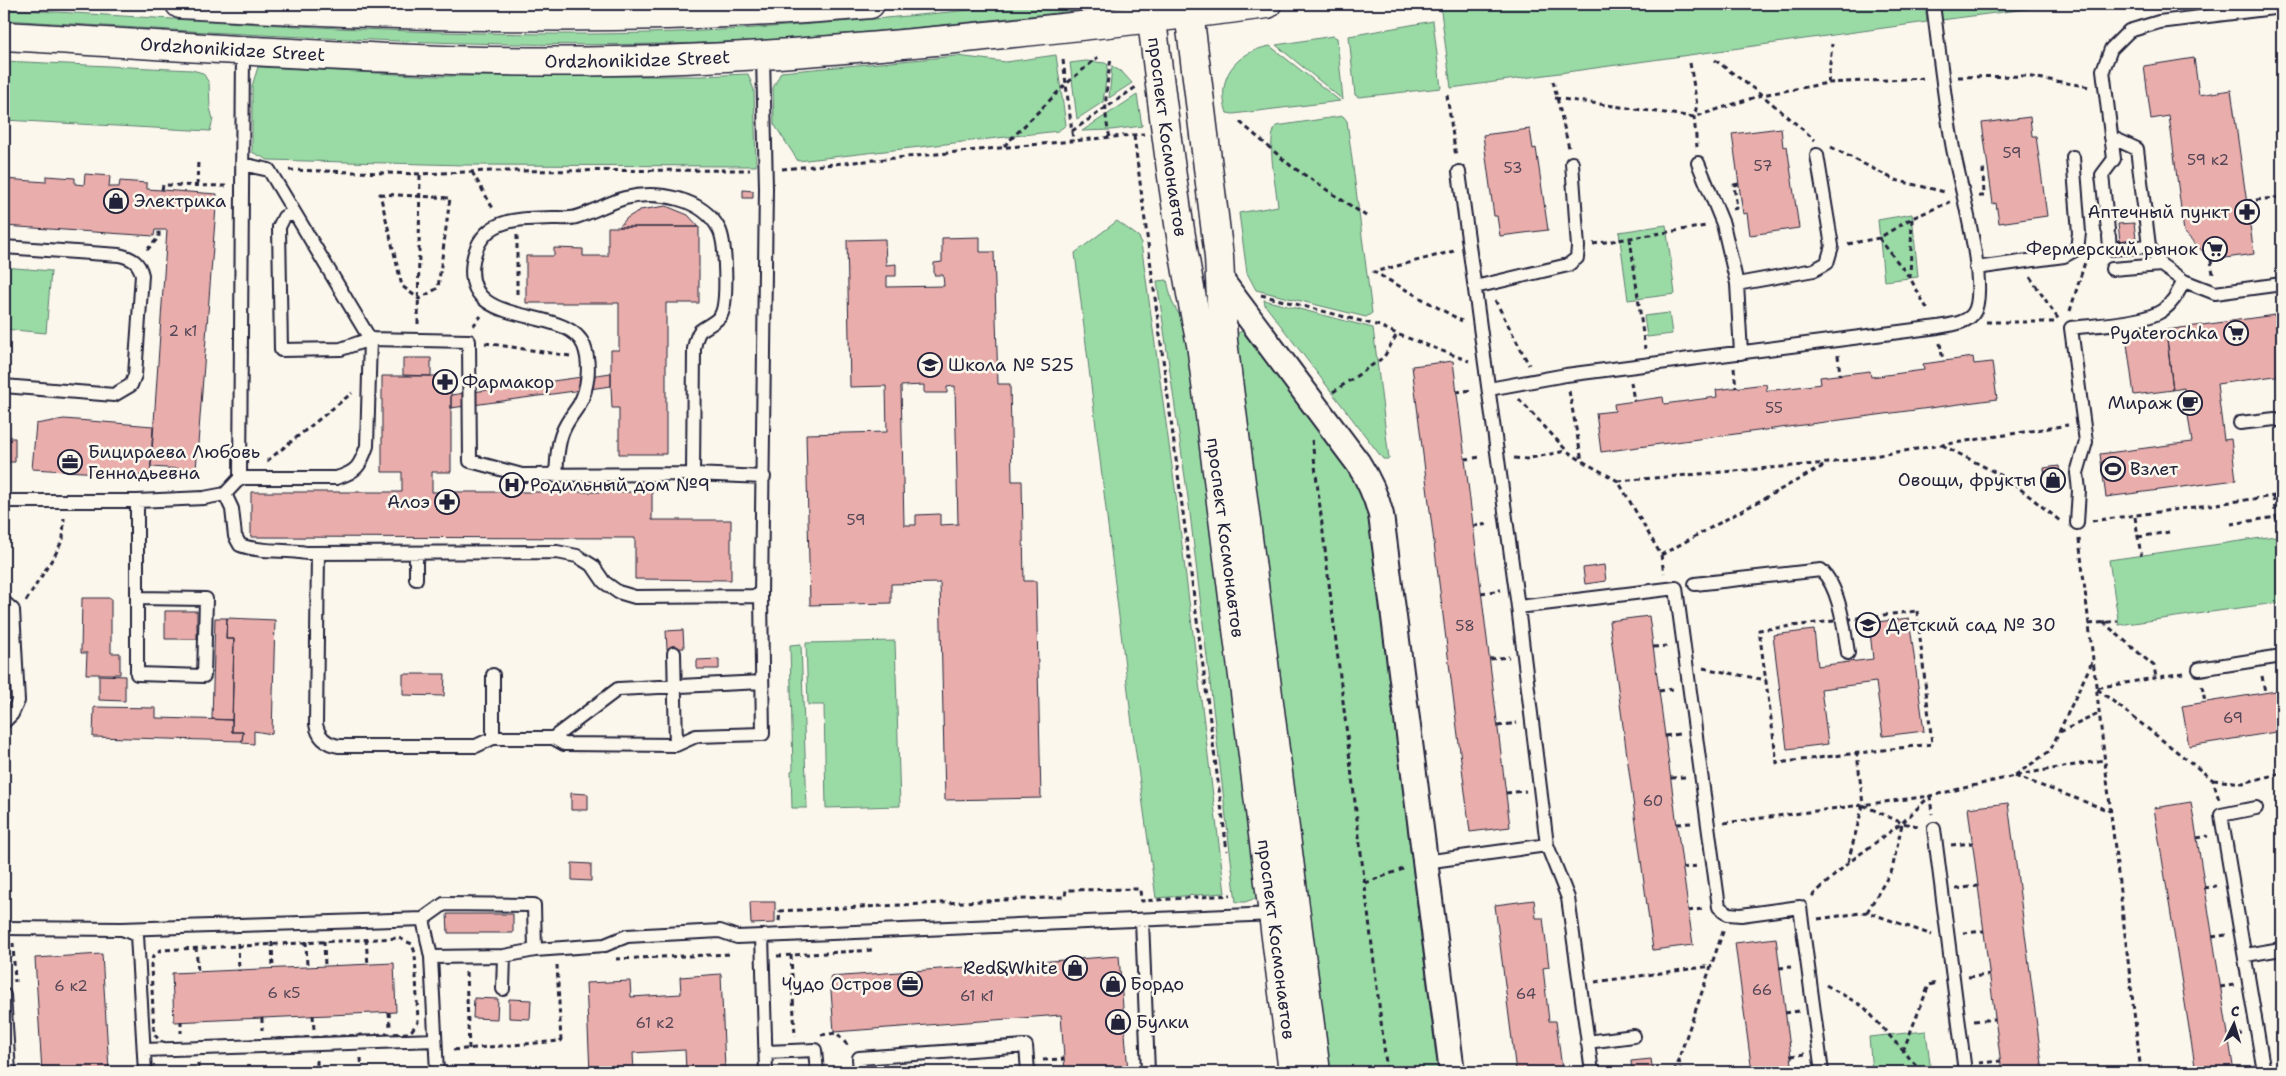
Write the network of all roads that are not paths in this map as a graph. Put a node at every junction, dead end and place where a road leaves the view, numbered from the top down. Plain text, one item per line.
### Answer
1 (180, 4) edge
2 (870, 4) edge
3 (1267, 4) edge
4 (1933, 4) edge
5 (255, 6) edge
6 (2282, 7) edge
7 (728, 9) edge
8 (1188, 9) edge
9 (1151, 11) edge
10 (4, 36) edge
11 (243, 50) junction
12 (763, 56) junction
13 (2111, 137) junction
14 (1818, 155) road end
15 (2073, 157) dead end
16 (1698, 162) road end
17 (1572, 163) road end
18 (242, 164) junction
19 (1459, 172) road end
20 (293, 213) junction
21 (2149, 246) junction
22 (4, 247) edge
23 (2161, 265) junction
24 (1976, 268) junction
25 (2112, 270) dead end
26 (1221, 280) junction
27 (2184, 281) junction
28 (1737, 284) junction
29 (2282, 284) edge
30 (1480, 286) junction
31 (370, 340) junction
32 (1742, 353) junction
33 (4, 386) edge
34 (1489, 389) junction
35 (2282, 421) edge
36 (2240, 422) dead end
37 (693, 474) junction
38 (556, 476) junction
39 (764, 477) junction
40 (246, 478) junction
41 (225, 494) junction
42 (4, 501) edge
43 (137, 501) junction
44 (2078, 529) road end
45 (318, 553) junction
46 (416, 553) junction
47 (416, 579) dead end
48 (1695, 584) dead end
49 (762, 596) junction
50 (137, 598) junction
51 (8, 606) edge
52 (1518, 607) junction
53 (674, 653) dead end
54 (1848, 654) dead end
55 (2282, 656) edge
56 (2199, 669) road end
57 (493, 675) dead end
58 (762, 682) junction
59 (674, 686) junction
60 (4, 722) edge
61 (493, 738) junction
62 (553, 738) junction
63 (676, 745) junction
64 (2256, 808) dead end
65 (1934, 830) road end
66 (1547, 845) junction
67 (1425, 862) junction
68 (1284, 912) junction
69 (423, 919) junction
70 (1142, 920) junction
71 (4, 928) edge
72 (122, 929) junction
73 (762, 936) junction
74 (2281, 949) dead end
75 (536, 950) junction
76 (2246, 955) junction
77 (504, 956) junction
78 (431, 957) junction
79 (504, 990) dead end
80 (10, 992) edge
81 (1634, 1036) dead end
82 (436, 1040) junction
83 (1587, 1042) junction
84 (144, 1050) junction
85 (766, 1052) junction
86 (9, 1072) edge
87 (145, 1072) edge
88 (437, 1072) edge
89 (766, 1072) edge
90 (817, 1072) edge
91 (860, 1072) edge
92 (1028, 1072) edge
93 (1148, 1072) edge
94 (1293, 1072) edge
95 (1316, 1072) edge
96 (1452, 1072) edge
97 (1592, 1072) edge
98 (1822, 1072) edge
99 (1965, 1072) edge
100 (2264, 1072) edge

1 - 5 street
2 - 7 street
3 - 8 street, Ordzhonikidze Street
4 - 24 lane
5 - 7 street
6 - 13 lane
8 - 9 street, Ordzhonikidze Street
8 - 26 street, проспект Космонавтов
9 - 12 street, Ordzhonikidze Street
9 - 68 street, проспект Космонавтов
10 - 11 street, Ordzhonikidze Street
11 - 12 street, Ordzhonikidze Street
11 - 18 lane
12 - 39 lane
13 - 21 lane
13 - 21 lane
14 - 28 lane
15 - 24 lane
16 - 28 lane
17 - 30 lane
18 - 20 lane
18 - 40 lane
19 - 30 lane
20 - 31 lane
20 - 31 lane
21 - 23 lane
22 - 33 lane
23 - 25 lane
23 - 27 lane
24 - 32 lane
26 - 67 street
26 - 68 street, проспект Космонавтов
27 - 29 lane
27 - 44 lane
28 - 32 lane
30 - 34 lane
31 - 38 lane
31 - 40 lane
32 - 34 lane
34 - 52 lane
35 - 36 lane
37 - 38 lane
37 - 38 lane
37 - 39 lane
39 - 49 lane
40 - 41 lane
41 - 43 lane
41 - 45 lane
42 - 43 lane
43 - 50 lane
45 - 46 lane
45 - 61 lane
46 - 47 lane
46 - 49 lane
48 - 54 lane
49 - 58 lane
50 - 50 lane
51 - 60 lane
52 - 66 lane
52 - 98 lane
53 - 59 lane
55 - 56 lane
57 - 61 lane
58 - 59 lane
58 - 63 lane
59 - 62 lane
59 - 63 lane
61 - 62 lane
62 - 63 lane
64 - 76 lane
65 - 99 lane
66 - 67 lane
66 - 83 lane
67 - 96 street
68 - 70 lane
68 - 94 street, проспект Космонавтов
68 - 95 street, проспект Космонавтов
69 - 72 lane
69 - 75 lane
69 - 78 lane
70 - 73 lane
70 - 93 lane
71 - 72 lane
72 - 84 lane
73 - 75 lane
73 - 85 lane
74 - 76 lane
75 - 77 lane
76 - 100 lane
77 - 78 lane
77 - 79 lane
78 - 82 lane
80 - 86 lane
81 - 83 lane
82 - 84 lane
82 - 88 lane
83 - 97 lane
84 - 87 lane
85 - 89 lane
85 - 90 lane
91 - 92 lane

